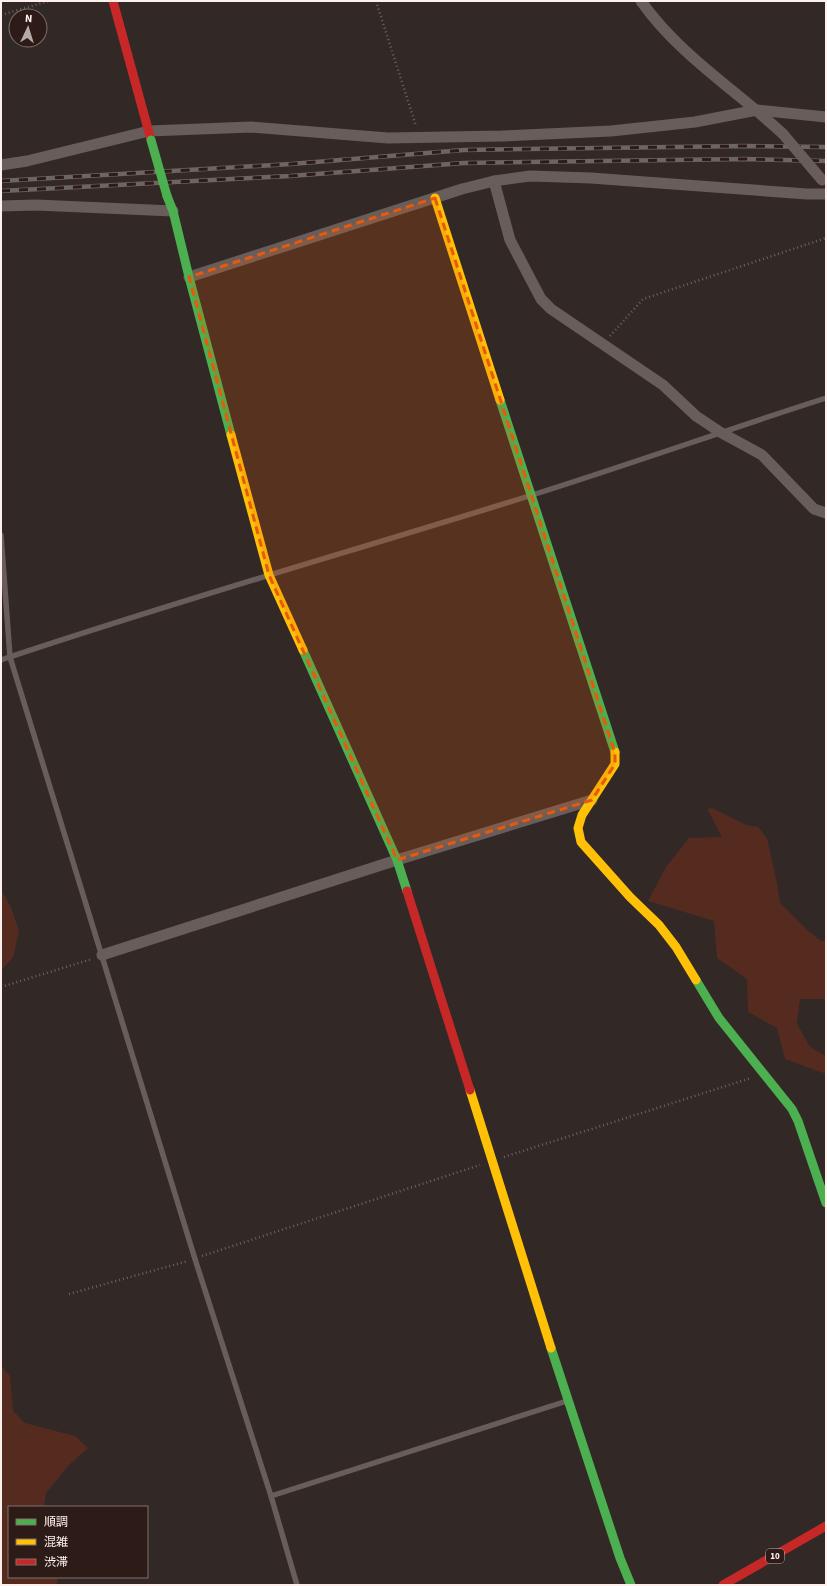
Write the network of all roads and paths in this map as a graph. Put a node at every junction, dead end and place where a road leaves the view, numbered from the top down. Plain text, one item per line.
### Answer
1 (49, 1) edge
2 (113, 1) edge
3 (376, 1) edge
4 (641, 1) edge
5 (1, 15) edge
6 (757, 110) junction
7 (826, 117) edge
8 (150, 135) junction
9 (420, 138) junction
10 (1, 165) edge
11 (494, 182) junction
12 (824, 182) edge
13 (826, 194) edge
14 (435, 198) junction
15 (1, 206) edge
16 (173, 211) junction
17 (826, 238) edge
18 (189, 277) junction
19 (603, 344) junction
20 (826, 398) edge
21 (720, 432) junction
22 (530, 496) junction
23 (826, 513) edge
24 (1, 535) edge
25 (269, 575) junction
26 (10, 657) junction
27 (1, 660) edge
28 (592, 800) junction
29 (397, 860) junction
30 (102, 956) junction
31 (1, 987) edge
32 (764, 1074) junction
33 (492, 1161) junction
34 (826, 1203) edge
35 (195, 1259) junction
36 (69, 1294) dead end
37 (568, 1401) junction
38 (271, 1496) junction
39 (826, 1526) edge
40 (297, 1585) edge
41 (630, 1585) edge
42 (723, 1585) edge

1 - 5 path
2 - 8 street
3 - 9 path
4 - 6 street
6 - 7 street
6 - 9 street
6 - 12 street, bridge
8 - 9 street
8 - 10 street
8 - 16 street, bridge
11 - 13 street
11 - 14 street
11 - 19 street
14 - 18 street
14 - 22 street
15 - 16 street
16 - 18 street
17 - 19 path
18 - 25 street
19 - 21 street
20 - 21 lane
21 - 22 lane
21 - 23 street
22 - 25 lane
22 - 28 street
24 - 26 lane
25 - 26 lane
25 - 29 street
26 - 27 lane
26 - 30 lane
28 - 29 street
28 - 32 street
29 - 30 street
29 - 33 street
30 - 31 path
30 - 35 lane
32 - 33 path
32 - 34 street
33 - 35 path
33 - 37 street
35 - 36 path
35 - 38 lane
37 - 38 lane
37 - 41 street
38 - 40 lane
39 - 42 street, 10

